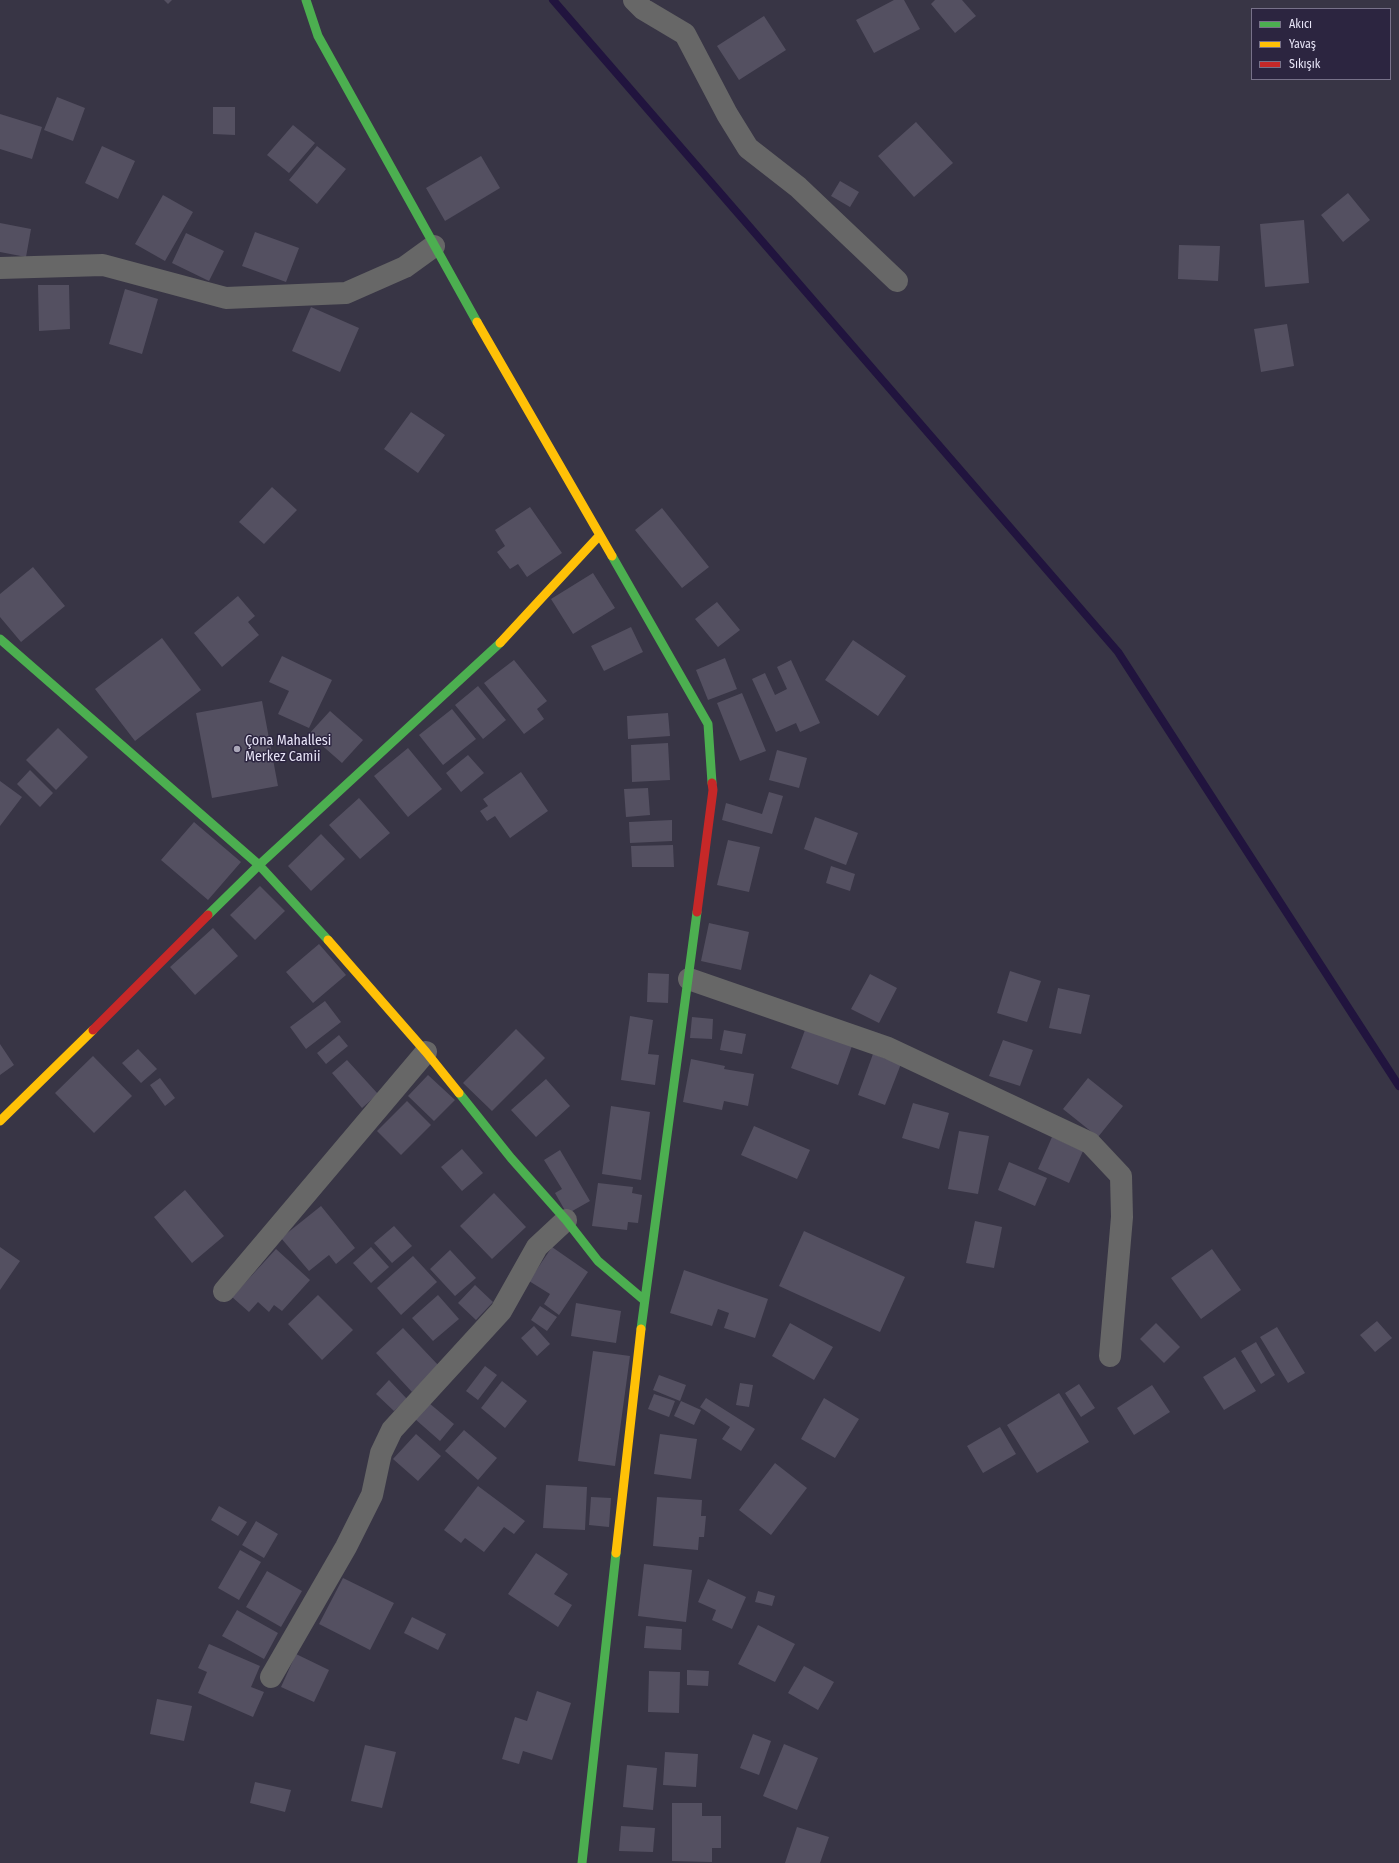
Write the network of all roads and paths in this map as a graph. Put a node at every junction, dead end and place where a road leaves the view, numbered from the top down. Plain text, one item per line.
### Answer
1 (306, 0) edge
2 (634, 0) edge
3 (434, 246) junction
4 (0, 268) edge
5 (897, 281) dead end
6 (599, 536) junction
7 (0, 639) edge
8 (259, 865) junction
9 (689, 979) junction
10 (426, 1052) junction
11 (0, 1121) edge
12 (566, 1220) junction
13 (224, 1290) dead end
14 (644, 1300) junction
15 (1110, 1356) dead end
16 (271, 1677) dead end
17 (582, 1863) edge

1 - 3 street
2 - 5 street
3 - 4 street
3 - 6 street
6 - 8 street
6 - 9 street
7 - 8 street
8 - 10 street
8 - 11 street
9 - 14 street
9 - 15 street
10 - 12 street
10 - 13 street
12 - 14 street
12 - 16 street
14 - 17 street

